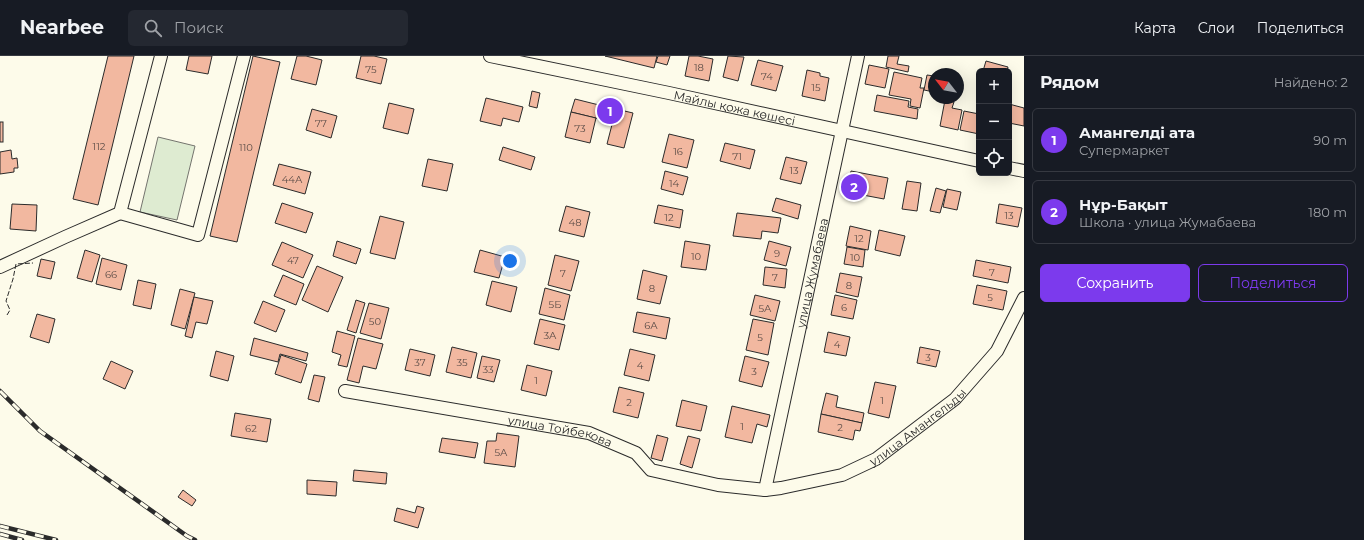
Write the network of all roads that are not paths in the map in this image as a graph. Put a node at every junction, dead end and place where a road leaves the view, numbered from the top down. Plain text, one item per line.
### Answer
1 (161, 56) edge
2 (244, 56) edge
3 (490, 56) edge
4 (858, 56) edge
5 (842, 132) junction
6 (976, 160) edge
7 (1012, 169) edge
8 (1024, 171) edge
9 (120, 213) junction
10 (0, 267) edge
11 (1024, 298) edge
12 (345, 391) dead end
13 (765, 490) junction

1 - 9 street
2 - 9 street
3 - 5 street, Майлы қожа көшесі
4 - 5 street, улица Жумабаева
5 - 6 street, Майлы қожа көшесі
5 - 13 street, улица Жумабаева
7 - 8 street
9 - 10 street
11 - 13 street, улица Амангельды
12 - 13 street, улица Тойбекова

